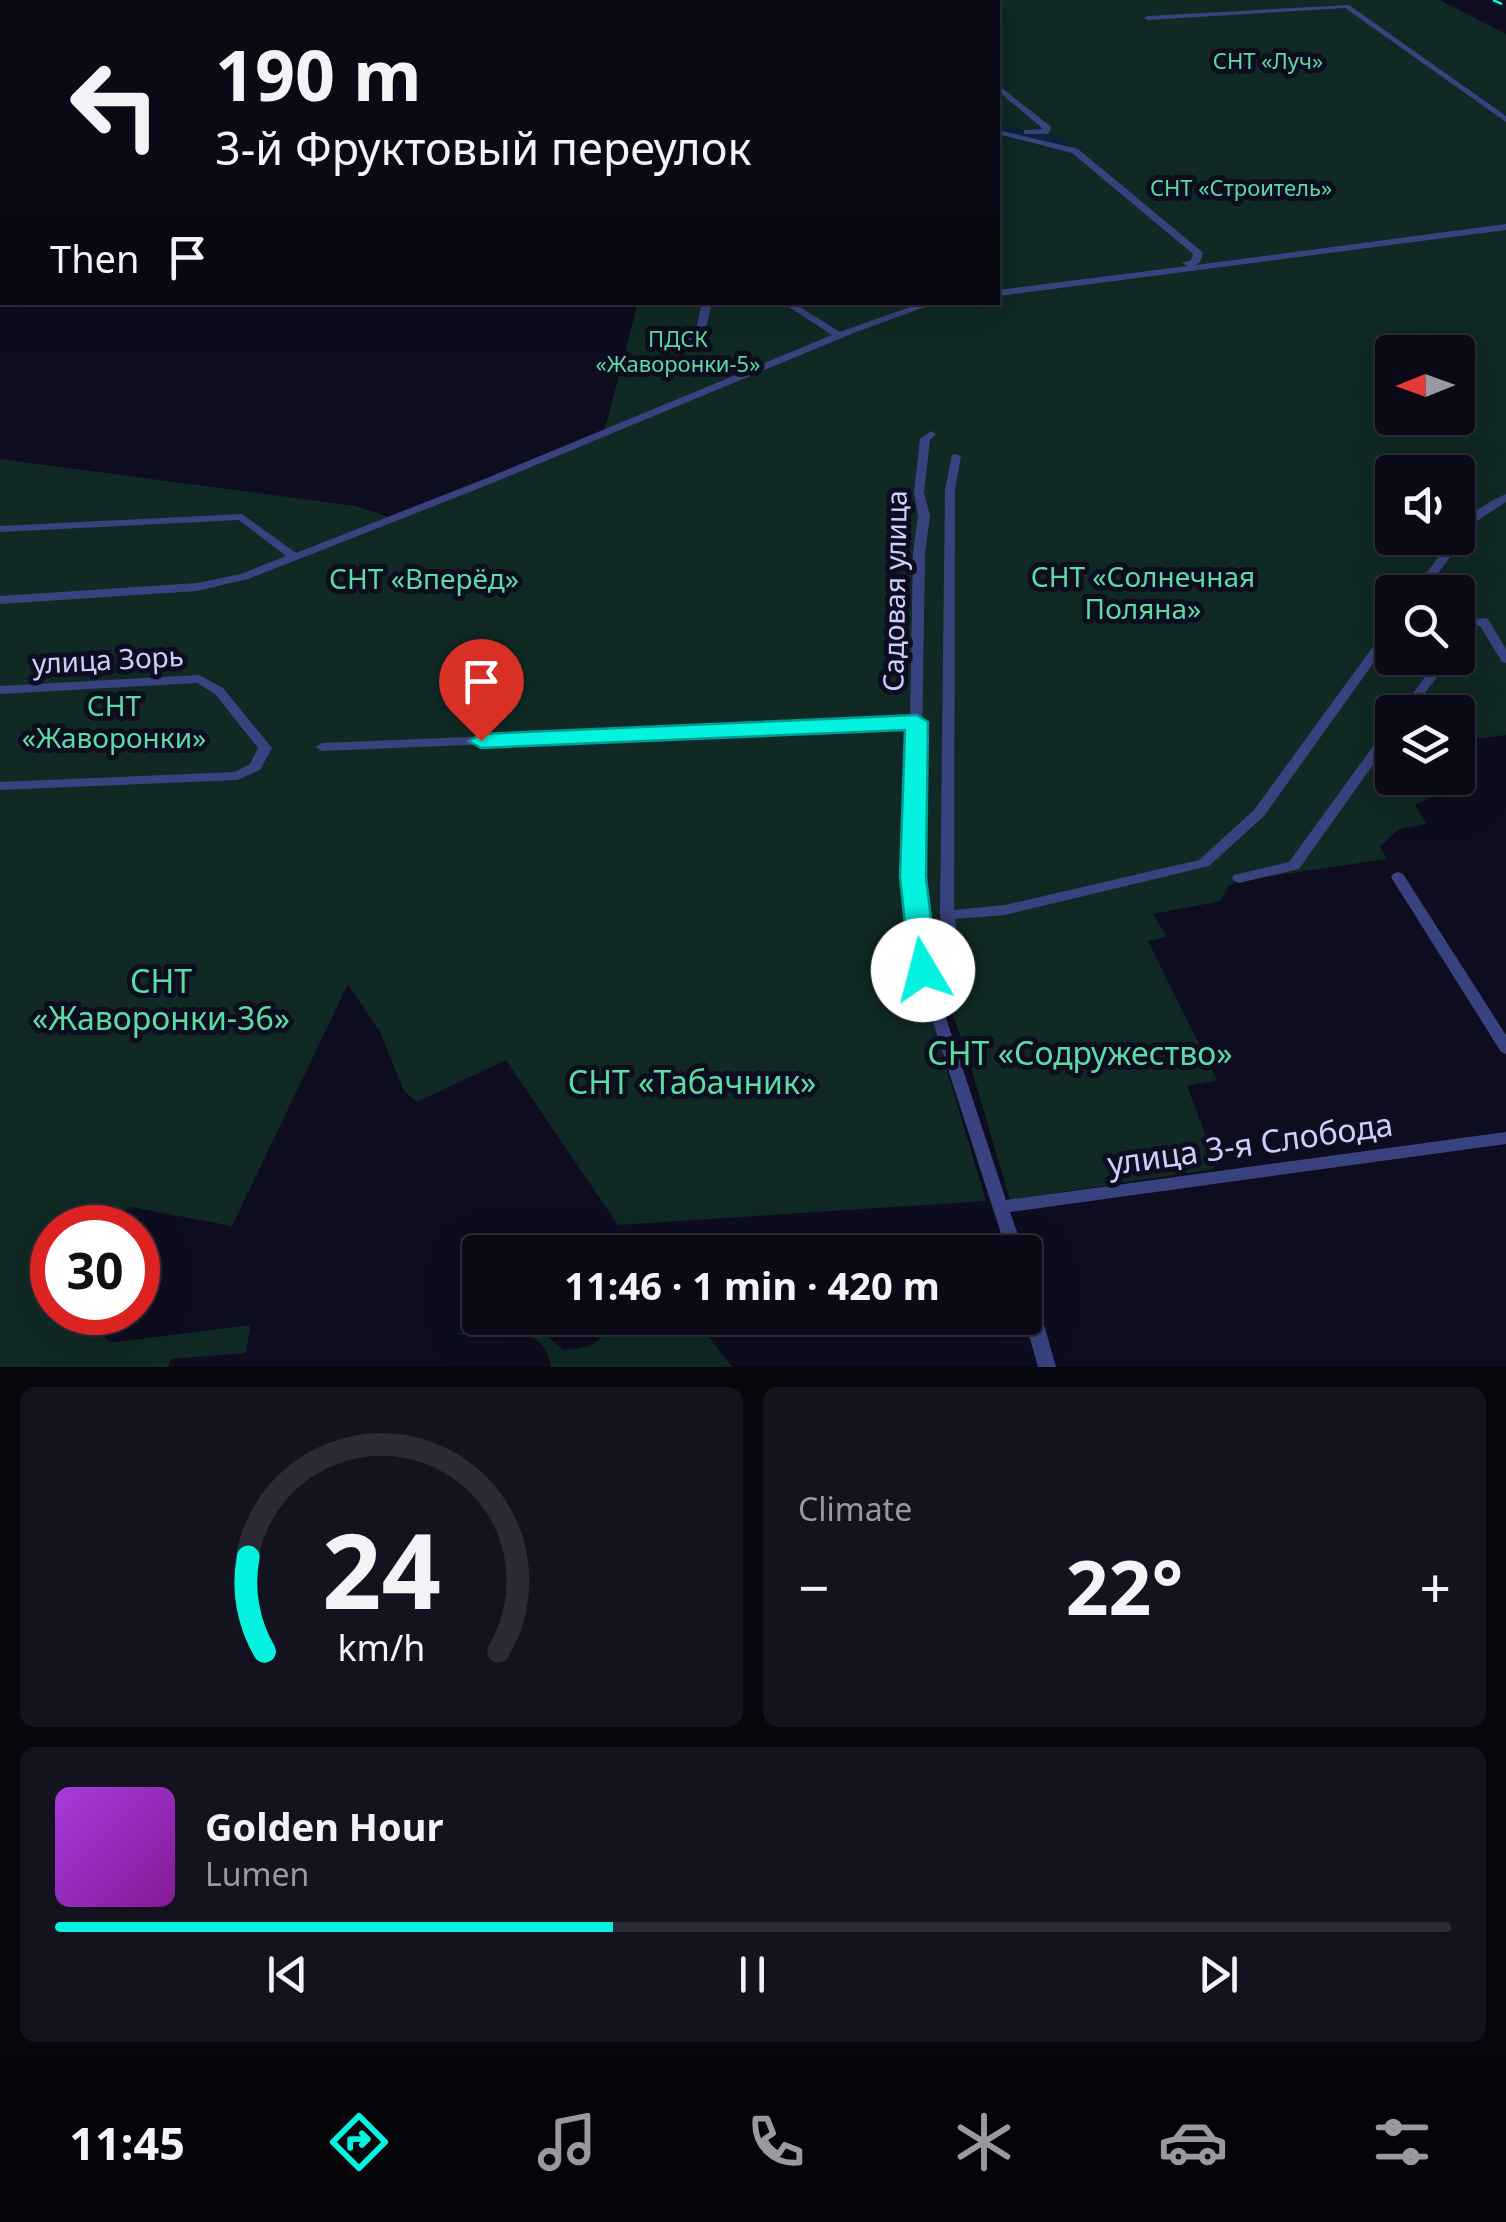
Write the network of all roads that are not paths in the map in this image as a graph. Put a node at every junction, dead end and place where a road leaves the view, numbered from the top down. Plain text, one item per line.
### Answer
1 (1148, 18) dead end
2 (1000, 89) edge
3 (1506, 120) edge
4 (1000, 129) edge
5 (1000, 130) edge
6 (1094, 150) dead end
7 (1075, 151) junction
8 (1506, 227) edge
9 (1000, 290) edge
10 (1000, 290) edge
11 (706, 305) edge
12 (790, 305) edge
13 (927, 305) edge
14 (840, 336) junction
15 (690, 338) dead end
16 (931, 434) dead end
17 (956, 457) dead end
18 (1506, 497) edge
19 (0, 529) edge
20 (293, 556) junction
21 (1431, 575) edge
22 (0, 600) edge
23 (1475, 620) edge
24 (1375, 653) edge
25 (1506, 659) edge
26 (0, 690) edge
27 (917, 722) junction
28 (322, 748) dead end
29 (1375, 754) edge
30 (0, 786) edge
31 (1398, 877) dead end
32 (1239, 878) dead end
33 (947, 915) junction
34 (934, 1005) junction
35 (1506, 1048) edge
36 (1506, 1138) edge
37 (1002, 1207) junction
38 (1010, 1235) edge
39 (1038, 1335) edge
40 (1047, 1367) edge

1 - 3 street
2 - 4 street
5 - 7 street
6 - 7 street
7 - 9 street
8 - 10 street
11 - 15 street
12 - 14 street
13 - 14 street
14 - 20 street
16 - 27 street, Садовая улица
17 - 33 street
18 - 21 street
19 - 20 street
20 - 22 street
23 - 25 street
24 - 33 street
26 - 30 street, улица Зорь
27 - 28 street
27 - 34 street, Садовая улица
29 - 32 street
31 - 35 street
33 - 34 street
34 - 37 street, Садовая улица
36 - 37 street, улица 3-я Слобода
37 - 38 street, Садовая улица
39 - 40 street

